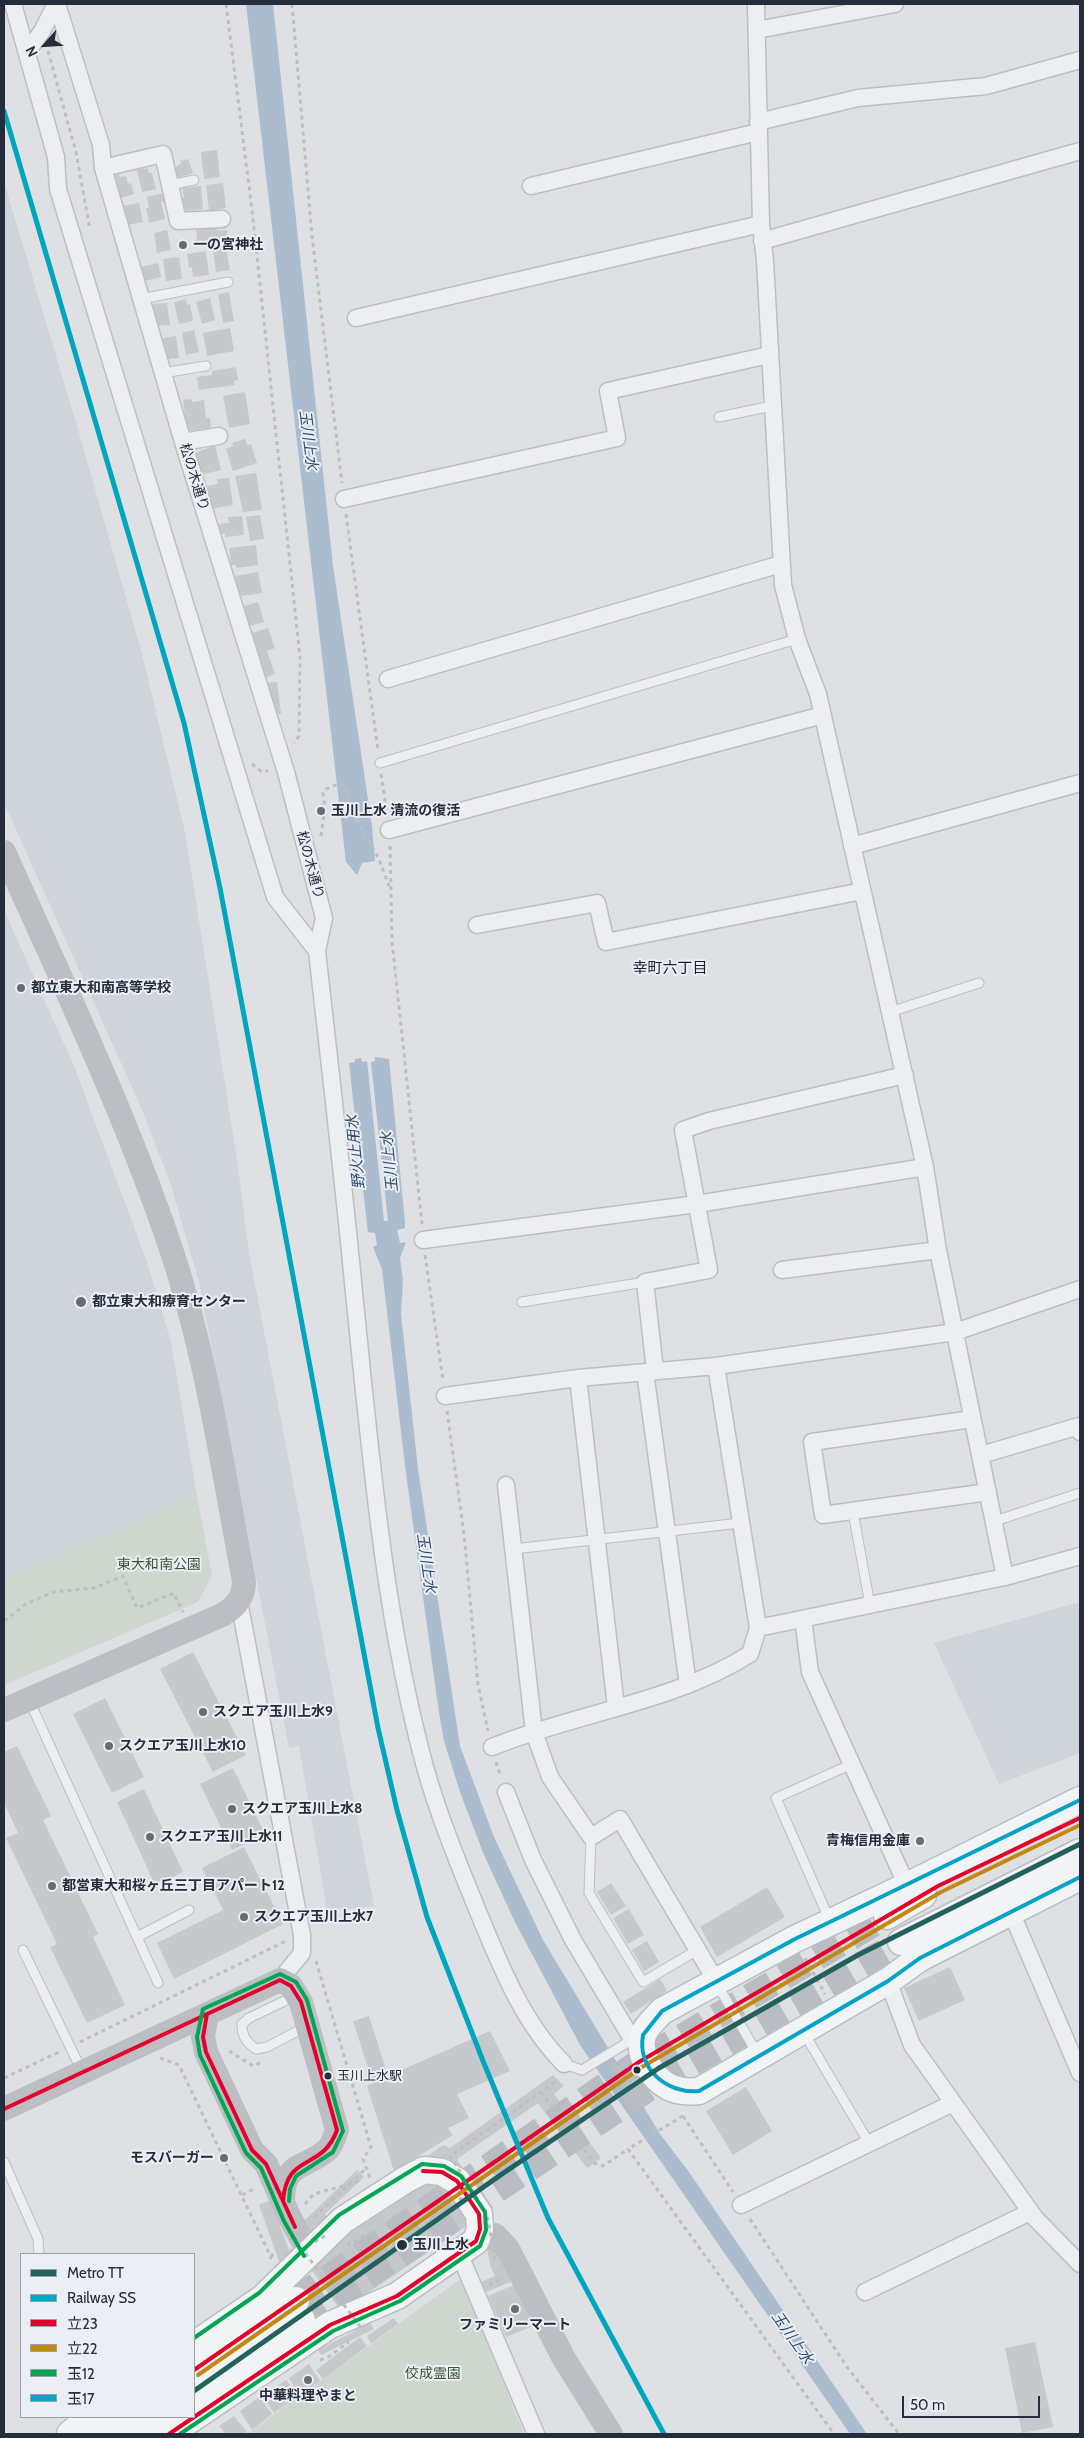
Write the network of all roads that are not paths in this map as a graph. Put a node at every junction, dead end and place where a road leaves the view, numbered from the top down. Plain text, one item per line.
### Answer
1 (13, 4) edge
2 (56, 4) edge
3 (756, 4) edge
4 (895, 4) edge
5 (757, 30) junction
6 (28, 51) junction
7 (1080, 60) edge
8 (758, 127) junction
9 (1080, 151) edge
10 (103, 168) junction
11 (194, 180) dead end
12 (170, 185) junction
13 (531, 186) dead end
14 (222, 220) dead end
15 (761, 224) junction
16 (762, 241) junction
17 (228, 282) dead end
18 (141, 299) junction
19 (356, 318) dead end
20 (769, 355) junction
21 (206, 366) dead end
22 (163, 373) junction
23 (772, 406) junction
24 (720, 417) dead end
25 (219, 436) dead end
26 (183, 442) junction
27 (344, 499) road end
28 (780, 564) junction
29 (796, 640) junction
30 (388, 679) dead end
31 (823, 715) junction
32 (380, 763) road end
33 (1080, 783) edge
34 (389, 830) road end
35 (852, 846) junction
36 (4, 852) edge
37 (862, 892) junction
38 (477, 925) dead end
39 (317, 951) junction
40 (979, 983) dead end
41 (890, 1012) junction
42 (905, 1075) junction
43 (925, 1167) junction
44 (697, 1204) junction
45 (423, 1240) road end
46 (938, 1250) junction
47 (782, 1270) dead end
48 (644, 1282) junction
49 (1080, 1289) edge
50 (522, 1302) dead end
51 (955, 1332) junction
52 (716, 1366) junction
53 (650, 1371) junction
54 (578, 1378) junction
55 (445, 1396) road end
56 (972, 1419) junction
57 (1080, 1432) edge
58 (981, 1455) junction
59 (506, 1485) dead end
60 (988, 1492) junction
61 (1080, 1493) edge
62 (853, 1512) junction
63 (995, 1521) junction
64 (740, 1523) junction
65 (668, 1531) junction
66 (597, 1540) junction
67 (514, 1549) junction
68 (1080, 1556) edge
69 (1006, 1577) junction
70 (239, 1601) junction
71 (870, 1605) junction
72 (804, 1619) junction
73 (758, 1628) junction
74 (688, 1685) junction
75 (29, 1700) junction
76 (616, 1707) junction
77 (4, 1710) edge
78 (534, 1732) junction
79 (492, 1747) road end
80 (852, 1764) junction
81 (506, 1792) road end
82 (1080, 1800) edge
83 (1080, 1818) edge
84 (590, 1837) junction
85 (1080, 1852) edge
86 (1080, 1877) edge
87 (907, 1886) junction
88 (189, 1910) dead end
89 (1011, 1912) junction
90 (887, 1916) tunnel mouth
91 (830, 1921) junction
92 (137, 1937) junction
93 (901, 1942) tunnel mouth
94 (699, 1949) junction
95 (23, 1950) dead end
96 (716, 1981) junction
97 (888, 1981) junction
98 (158, 1983) dead end
99 (288, 1988) junction
100 (207, 2014) junction
101 (307, 2026) junction
102 (802, 2030) junction
103 (171, 2031) junction
104 (632, 2040) junction
105 (204, 2049) junction
106 (758, 2056) junction
107 (564, 2064) joint
108 (82, 2071) junction
109 (1080, 2073) edge
110 (953, 2103) junction
111 (4, 2109) edge
112 (870, 2143) junction
113 (4, 2162) edge
114 (266, 2164) junction
115 (297, 2167) junction
116 (283, 2201) junction
117 (741, 2204) road end
118 (1030, 2212) junction
119 (317, 2244) junction
120 (468, 2247) junction
121 (39, 2253) edge
122 (1080, 2264) edge
123 (865, 2292) dead end
124 (195, 2344) edge
125 (195, 2369) edge
126 (195, 2392) edge
127 (195, 2415) edge
128 (89, 2418) edge
129 (124, 2418) edge
130 (190, 2418) edge
131 (175, 2428) edge
132 (70, 2434) edge
133 (100, 2434) edge
134 (134, 2434) edge
135 (536, 2434) edge
136 (611, 2434) edge

1 - 6 street
2 - 6 street
2 - 10 street, 松の木通り
3 - 5 street
4 - 5 street
5 - 8 street
6 - 39 street
7 - 8 street
8 - 13 street
8 - 15 street
9 - 16 street
10 - 12 street
10 - 18 street, 松の木通り
11 - 12 lane
12 - 14 street
15 - 16 street
15 - 19 street
16 - 20 street
17 - 18 lane
18 - 22 street, 松の木通り
20 - 23 street
20 - 27 street
21 - 22 lane
22 - 26 street, 松の木通り
23 - 24 lane
23 - 28 street
25 - 26 street
26 - 39 street, 松の木通り
28 - 29 street
28 - 30 street
29 - 31 street
29 - 32 lane
31 - 34 street
31 - 35 street
33 - 35 street
35 - 37 street
36 - 70 street
37 - 38 street
37 - 41 street
39 - 107 street
40 - 41 lane
41 - 42 street
42 - 43 street
42 - 44 street
43 - 44 street
43 - 46 street
44 - 45 street
44 - 48 street
46 - 47 street
46 - 51 street
48 - 50 lane
48 - 53 street
49 - 51 street
51 - 52 street
51 - 56 street
52 - 53 street
52 - 64 street
53 - 54 street
53 - 65 street
54 - 55 street
54 - 66 street
56 - 58 street
56 - 62 street
57 - 58 street
58 - 60 street
59 - 67 street
60 - 62 street
60 - 63 street
61 - 63 lane
62 - 71 lane
63 - 69 street
64 - 65 lane
64 - 73 street
65 - 66 lane
65 - 74 street
66 - 67 lane
66 - 76 street
67 - 78 street
68 - 69 street
69 - 71 street
70 - 75 street
70 - 99 street
71 - 72 street
72 - 73 street
72 - 80 street
73 - 74 street
74 - 76 street
75 - 77 street
75 - 92 lane
76 - 78 street
78 - 79 street
78 - 84 street
80 - 87 street
80 - 91 lane
81 - 104 street
82 - 87 main road
83 - 90 main road
84 - 94 street
84 - 94 lane
85 - 93 main road
86 - 89 main road
87 - 91 main road
88 - 92 lane
89 - 97 main road
89 - 109 street
91 - 96 main road
92 - 98 lane
94 - 96 street
95 - 108 lane
96 - 104 main road
96 - 106 lane
97 - 102 main road
97 - 110 street
99 - 100 street
99 - 101 street
99 - 101 lane
100 - 103 street
100 - 105 street
101 - 115 street
102 - 106 main road
102 - 112 lane
103 - 105 street
103 - 108 street
104 - 106 main road
104 - 107 lane
105 - 114 street
108 - 111 street
110 - 112 street
110 - 118 street
112 - 117 street
113 - 121 lane
114 - 115 street
114 - 116 street
115 - 116 street
116 - 119 street
118 - 122 street
118 - 123 street
119 - 120 main road
119 - 124 main road
120 - 127 main road
120 - 135 street
120 - 136 street
125 - 126 main road
128 - 132 main road
129 - 133 main road
130 - 131 main road
131 - 134 main road

